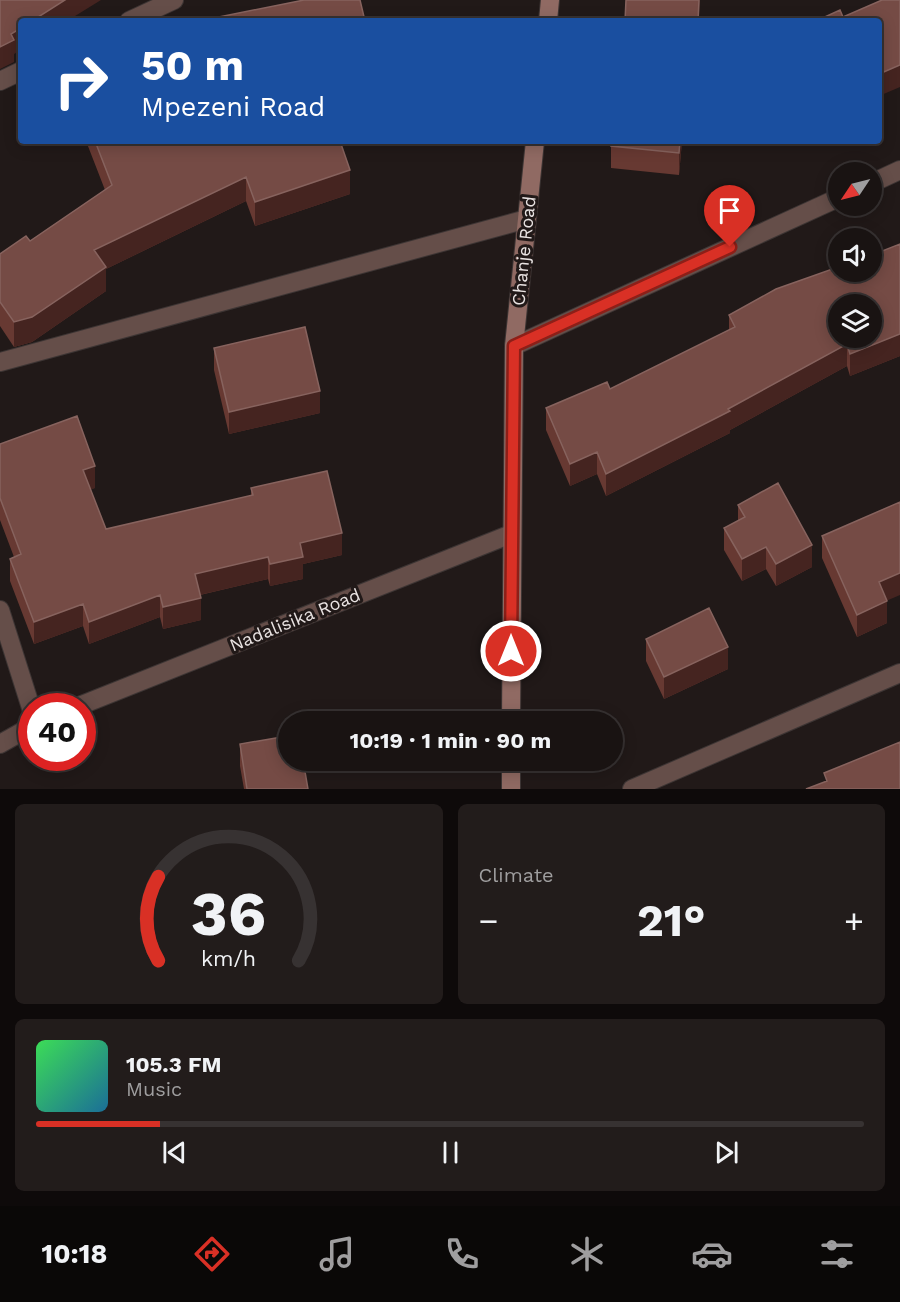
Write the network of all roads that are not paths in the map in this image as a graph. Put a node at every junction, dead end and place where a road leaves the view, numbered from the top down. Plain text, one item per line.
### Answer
1 (174, 0) edge
2 (550, 0) edge
3 (135, 18) edge
4 (548, 18) edge
5 (18, 72) edge
6 (0, 81) edge
7 (535, 144) edge
8 (900, 170) edge
9 (882, 178) edge
10 (828, 203) edge
11 (527, 219) junction
12 (514, 346) junction
13 (0, 362) edge
14 (511, 534) junction
15 (0, 610) edge
16 (900, 673) edge
17 (26, 693) edge
18 (96, 699) edge
19 (511, 711) edge
20 (18, 734) edge
21 (0, 744) edge
22 (511, 771) edge
23 (511, 789) edge
24 (632, 789) edge

1 - 3 street
2 - 4 street
5 - 6 street
7 - 11 street, Chanje Road
8 - 9 street
10 - 12 street
11 - 12 street, Chanje Road
11 - 13 street
12 - 14 street, Chanje Road
14 - 18 street, Nadalisika Road
14 - 19 street, Chanje Road
15 - 17 street
16 - 24 street
20 - 21 street
22 - 23 street

